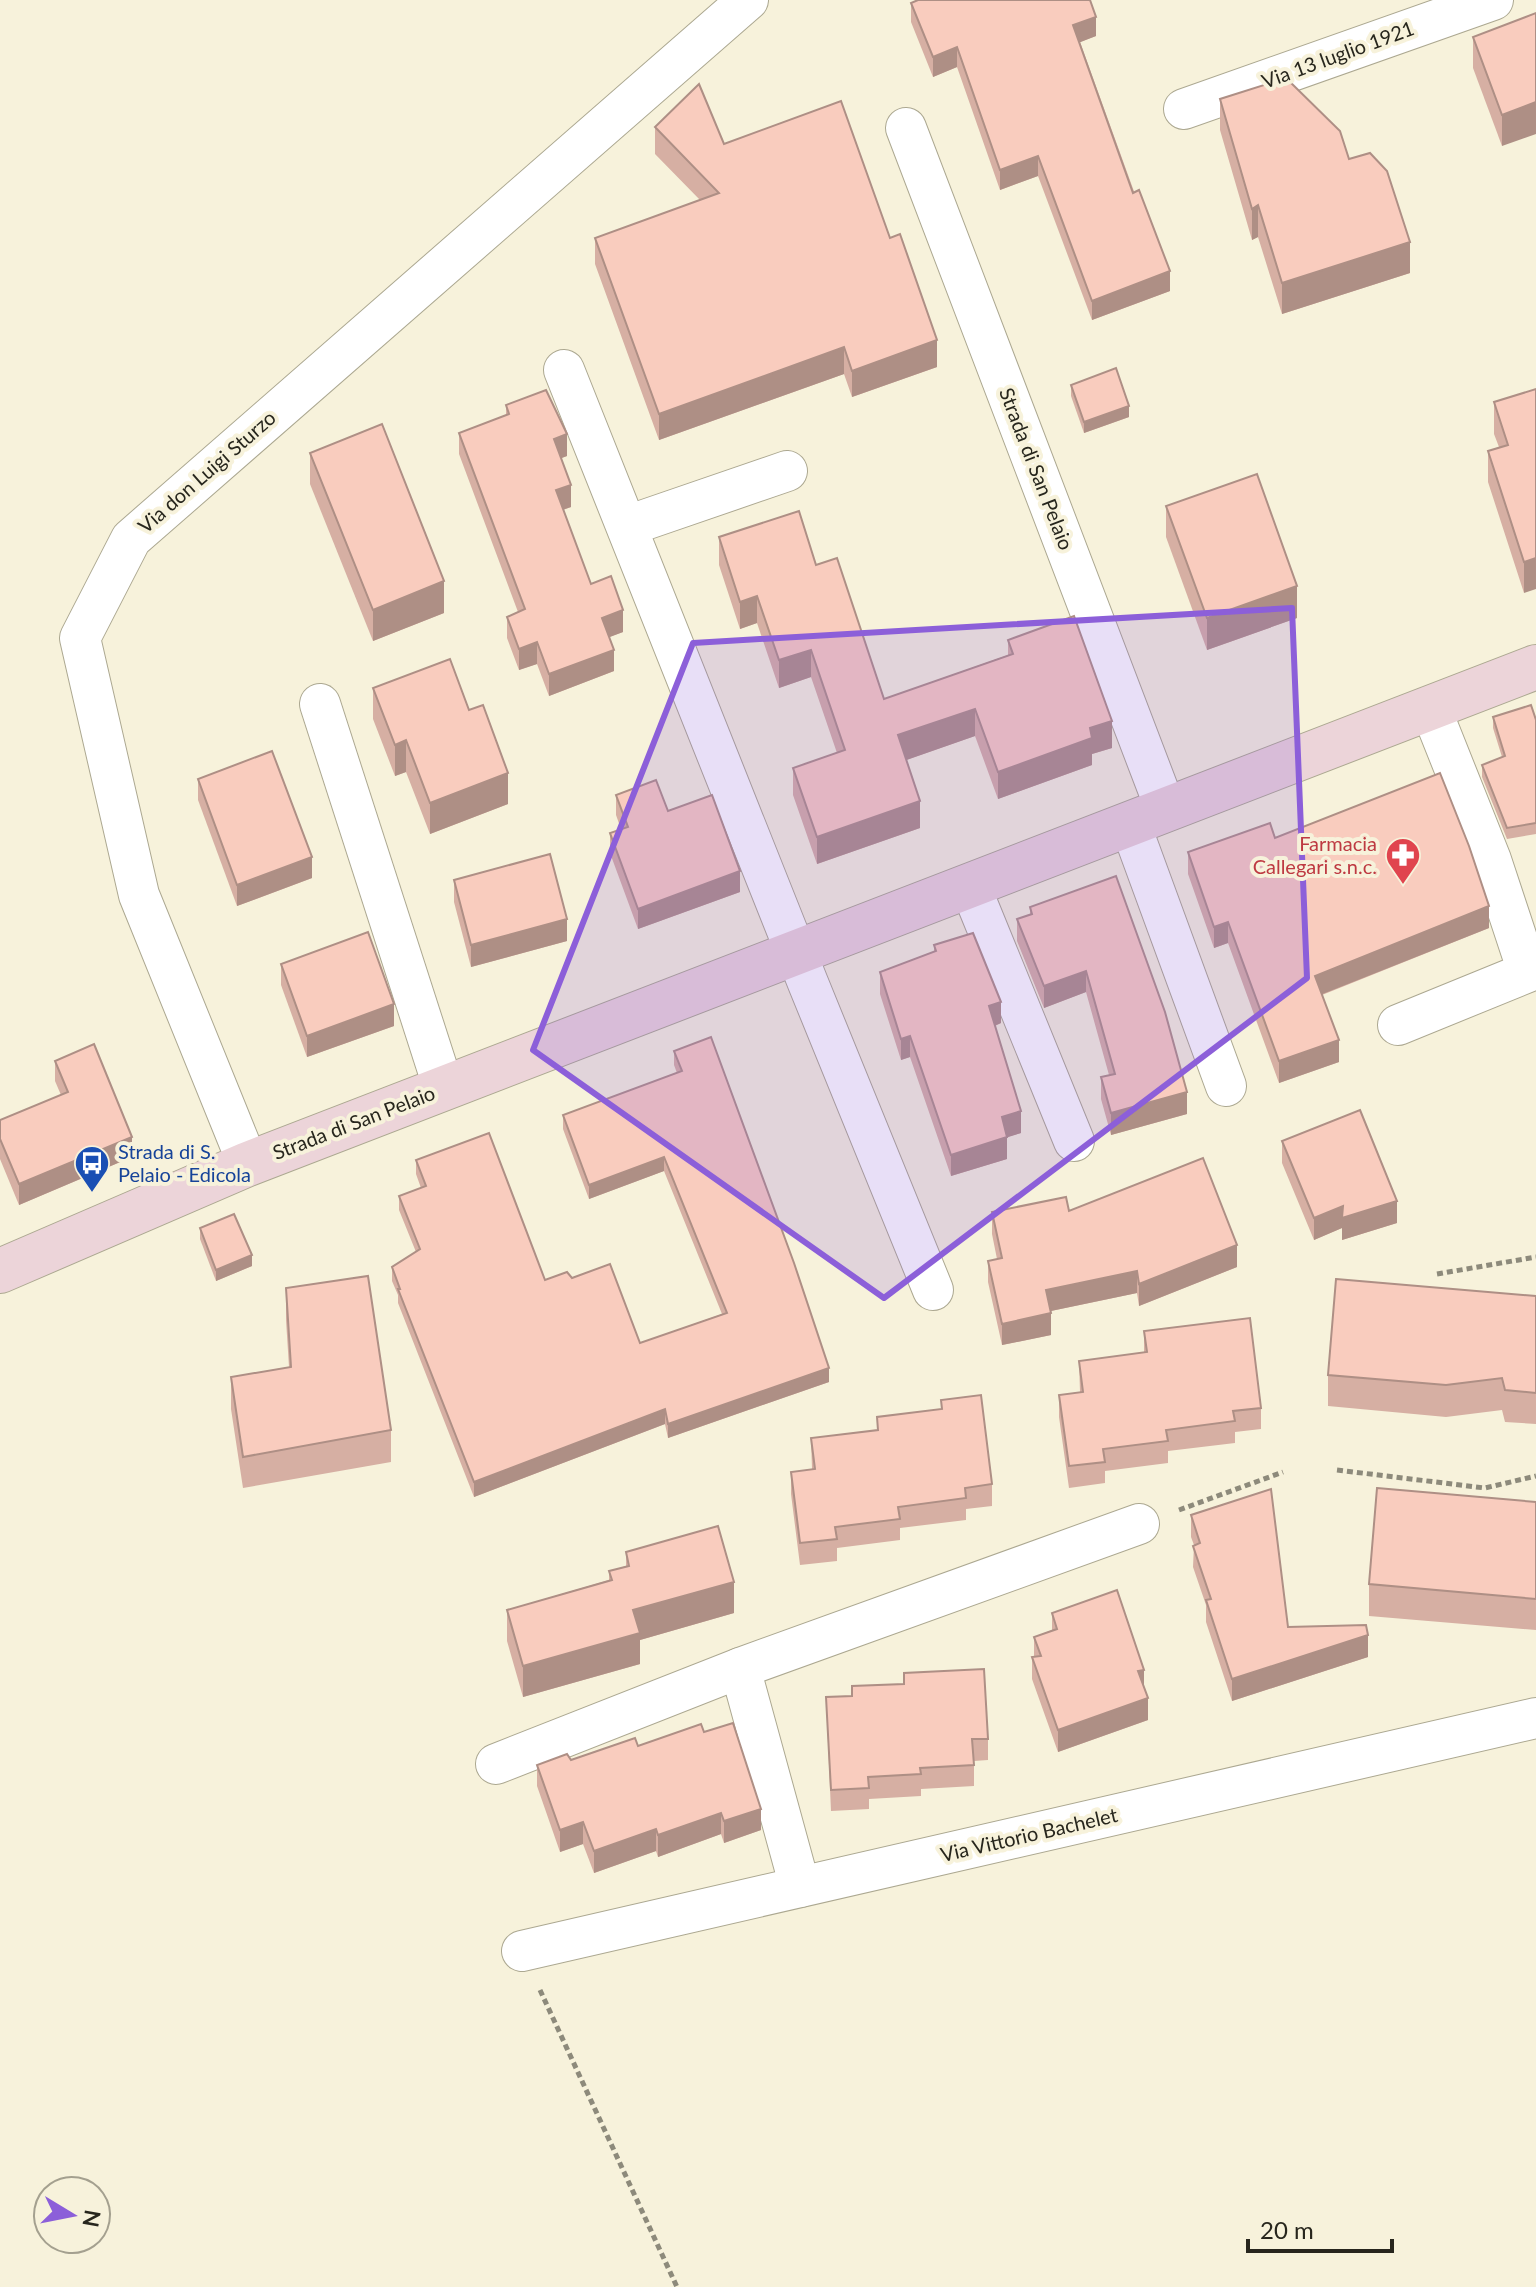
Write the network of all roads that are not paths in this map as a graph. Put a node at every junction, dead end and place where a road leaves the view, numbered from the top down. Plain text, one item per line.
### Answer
1 (748, 0) edge
2 (1493, 0) edge
3 (1184, 109) dead end
4 (906, 128) dead end
5 (564, 370) dead end
6 (787, 471) dead end
7 (627, 526) junction
8 (1536, 667) edge
9 (320, 704) dead end
10 (1430, 707) junction
11 (1148, 817) junction
12 (970, 886) junction
13 (797, 952) junction
14 (1398, 1025) dead end
15 (1226, 1086) dead end
16 (444, 1089) junction
17 (1074, 1141) dead end
18 (248, 1164) junction
19 (0, 1271) edge
20 (933, 1290) dead end
21 (1139, 1524) road end
22 (740, 1668) junction
23 (1536, 1718) edge
24 (496, 1764) dead end
25 (800, 1887) junction
26 (522, 1951) road end

1 - 18 street, Via don Luigi Sturzo
2 - 3 street, Via 13 luglio 1921
4 - 11 street, Strada di San Pelaio
5 - 7 street
6 - 7 street
7 - 13 street
8 - 10 main road, Strada di San Pelaio
9 - 16 street, Strada di San Pelaio
10 - 11 main road, Strada di San Pelaio
10 - 14 street
11 - 12 main road, Strada di San Pelaio
11 - 15 street, Strada di San Pelaio
12 - 13 main road, Strada di San Pelaio
12 - 17 street
13 - 16 main road, Strada di San Pelaio
13 - 20 street
16 - 18 main road, Strada di San Pelaio
18 - 19 main road, Strada di San Pelaio
21 - 22 street
22 - 24 street
22 - 25 street
23 - 25 street, Via Vittorio Bachelet
25 - 26 street, Via Vittorio Bachelet

